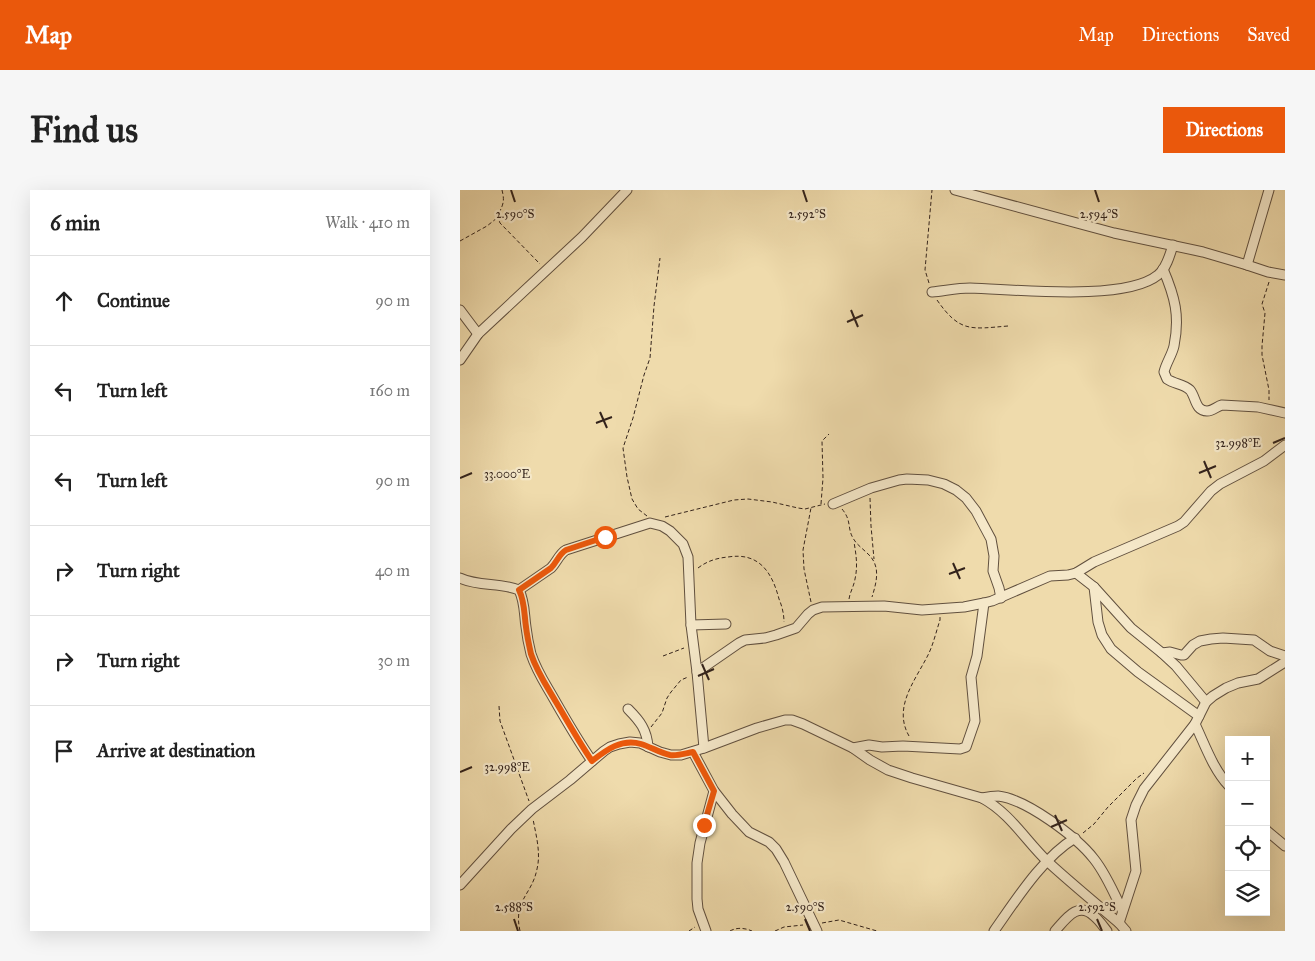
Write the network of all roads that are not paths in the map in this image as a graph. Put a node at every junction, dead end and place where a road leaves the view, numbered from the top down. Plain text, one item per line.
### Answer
1 (627, 190) edge
2 (955, 190) edge
3 (1269, 190) edge
4 (1173, 245) junction
5 (1247, 265) junction
6 (1163, 269) junction
7 (1285, 275) edge
8 (932, 292) road end
9 (460, 310) edge
10 (478, 334) junction
11 (460, 360) edge
12 (1285, 413) edge
13 (1285, 445) edge
14 (833, 504) road end
15 (1076, 573) junction
16 (460, 578) edge
17 (1094, 587) junction
18 (519, 590) junction
19 (1001, 598) junction
20 (984, 604) junction
21 (726, 624) dead end
22 (692, 625) junction
23 (1162, 653) junction
24 (1285, 656) edge
25 (1285, 662) edge
26 (698, 672) junction
27 (1206, 702) junction
28 (628, 709) dead end
29 (1197, 720) junction
30 (648, 747) junction
31 (704, 748) junction
32 (853, 748) junction
33 (693, 752) junction
34 (592, 761) junction
35 (1225, 781) edge
36 (714, 791) junction
37 (982, 798) junction
38 (1270, 833) edge
39 (1075, 838) junction
40 (1285, 846) edge
41 (1047, 861) junction
42 (460, 885) edge
43 (1122, 910) junction
44 (1119, 923) junction
45 (815, 928) edge
46 (706, 931) edge
47 (994, 931) edge
48 (1055, 931) edge
49 (1107, 931) edge
50 (1126, 931) edge

1 - 10 street
2 - 4 street
3 - 5 street
4 - 5 street
4 - 6 street
5 - 7 street
6 - 8 street
6 - 12 street
9 - 10 street
10 - 11 street
13 - 15 street
14 - 19 street
15 - 17 street
15 - 19 street
16 - 18 street
17 - 23 street
17 - 29 street
18 - 22 street
18 - 34 street
19 - 20 street
20 - 26 street
20 - 32 street
21 - 22 street
22 - 26 street
23 - 24 street
23 - 27 street
25 - 27 street
26 - 31 street
27 - 29 street
28 - 30 street
29 - 35 street
29 - 43 street
30 - 33 street
30 - 34 street
31 - 32 street
31 - 33 street
32 - 37 street
33 - 36 street
34 - 42 street
36 - 45 street
36 - 46 street
37 - 39 street
37 - 41 street
38 - 40 street
39 - 41 street
39 - 43 street
41 - 44 street
41 - 47 street
43 - 44 street
44 - 50 street
48 - 49 street

